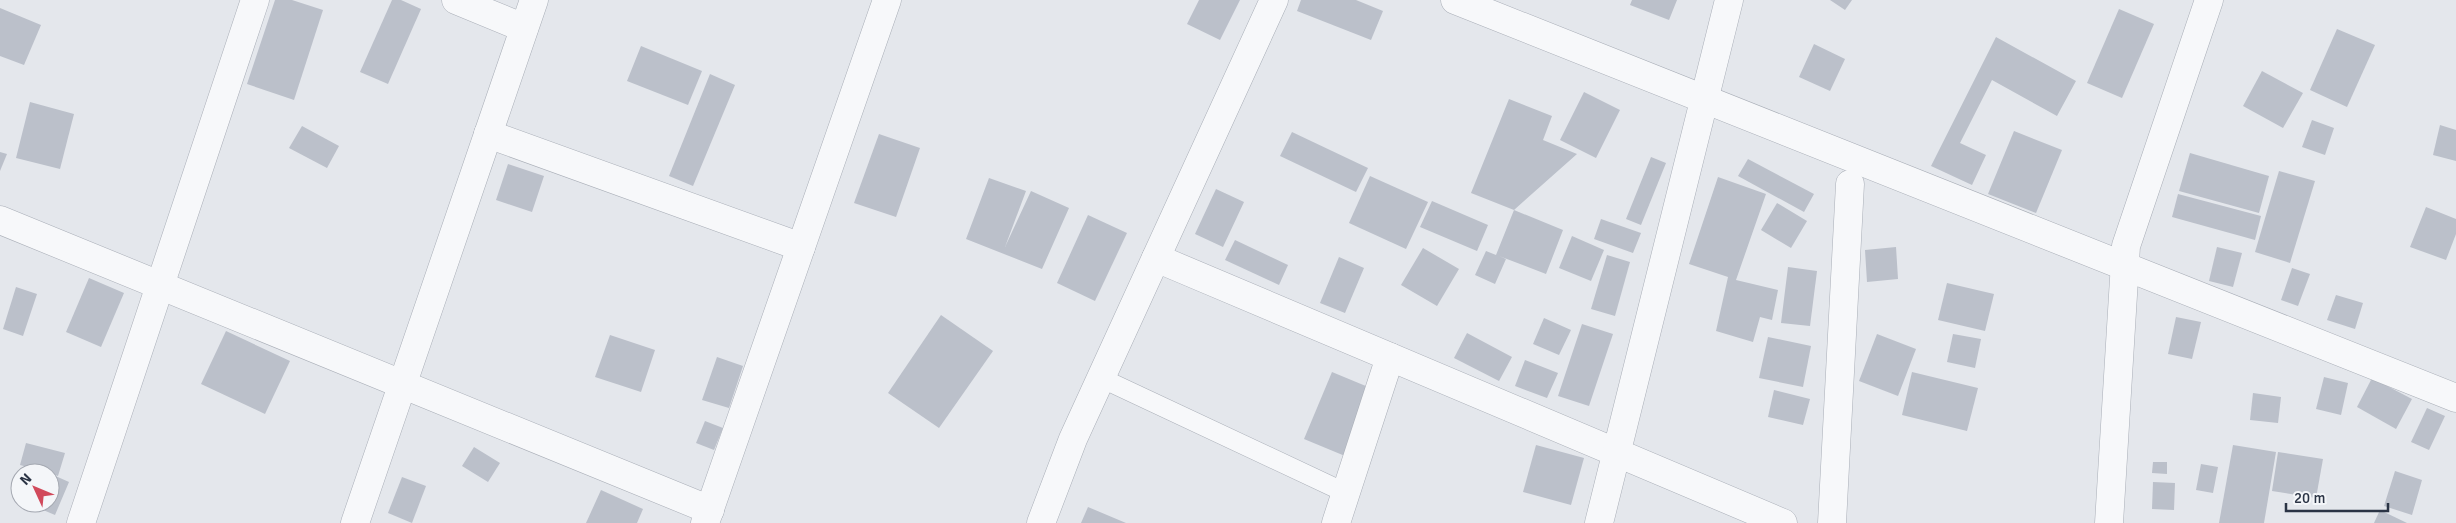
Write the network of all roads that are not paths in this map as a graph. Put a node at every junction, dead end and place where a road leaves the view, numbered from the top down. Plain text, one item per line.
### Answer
1 (255, 0) edge
2 (456, 0) edge
3 (534, 0) edge
4 (887, 0) edge
5 (1274, 0) edge
6 (1455, 0) edge
7 (1729, 0) edge
8 (2209, 0) edge
9 (524, 28) junction
10 (1704, 99) junction
11 (488, 134) junction
12 (1850, 184) dead end
13 (0, 220) edge
14 (801, 247) junction
15 (1156, 258) junction
16 (2124, 267) junction
17 (160, 285) junction
18 (1390, 357) junction
19 (1101, 378) junction
20 (402, 385) junction
21 (2456, 398) edge
22 (1616, 453) junction
23 (1346, 493) junction
24 (708, 517) edge
25 (1338, 522) edge
26 (81, 523) edge
27 (355, 523) edge
28 (1041, 523) edge
29 (1599, 523) edge
30 (1784, 523) edge
31 (1832, 523) edge
32 (2109, 523) edge

1 - 17 street
2 - 9 street
3 - 9 street
4 - 14 street
5 - 15 street
6 - 10 street
7 - 10 street
8 - 16 street
9 - 11 street
10 - 16 street
10 - 22 street
11 - 14 street
11 - 20 street
12 - 31 street
13 - 17 street
14 - 24 street
15 - 18 street
15 - 19 street
16 - 21 street
16 - 32 street
17 - 20 street
17 - 26 street
18 - 22 street
18 - 23 street
19 - 23 lane
19 - 28 street
20 - 24 street
20 - 27 street
22 - 29 street
22 - 30 street
23 - 25 street

